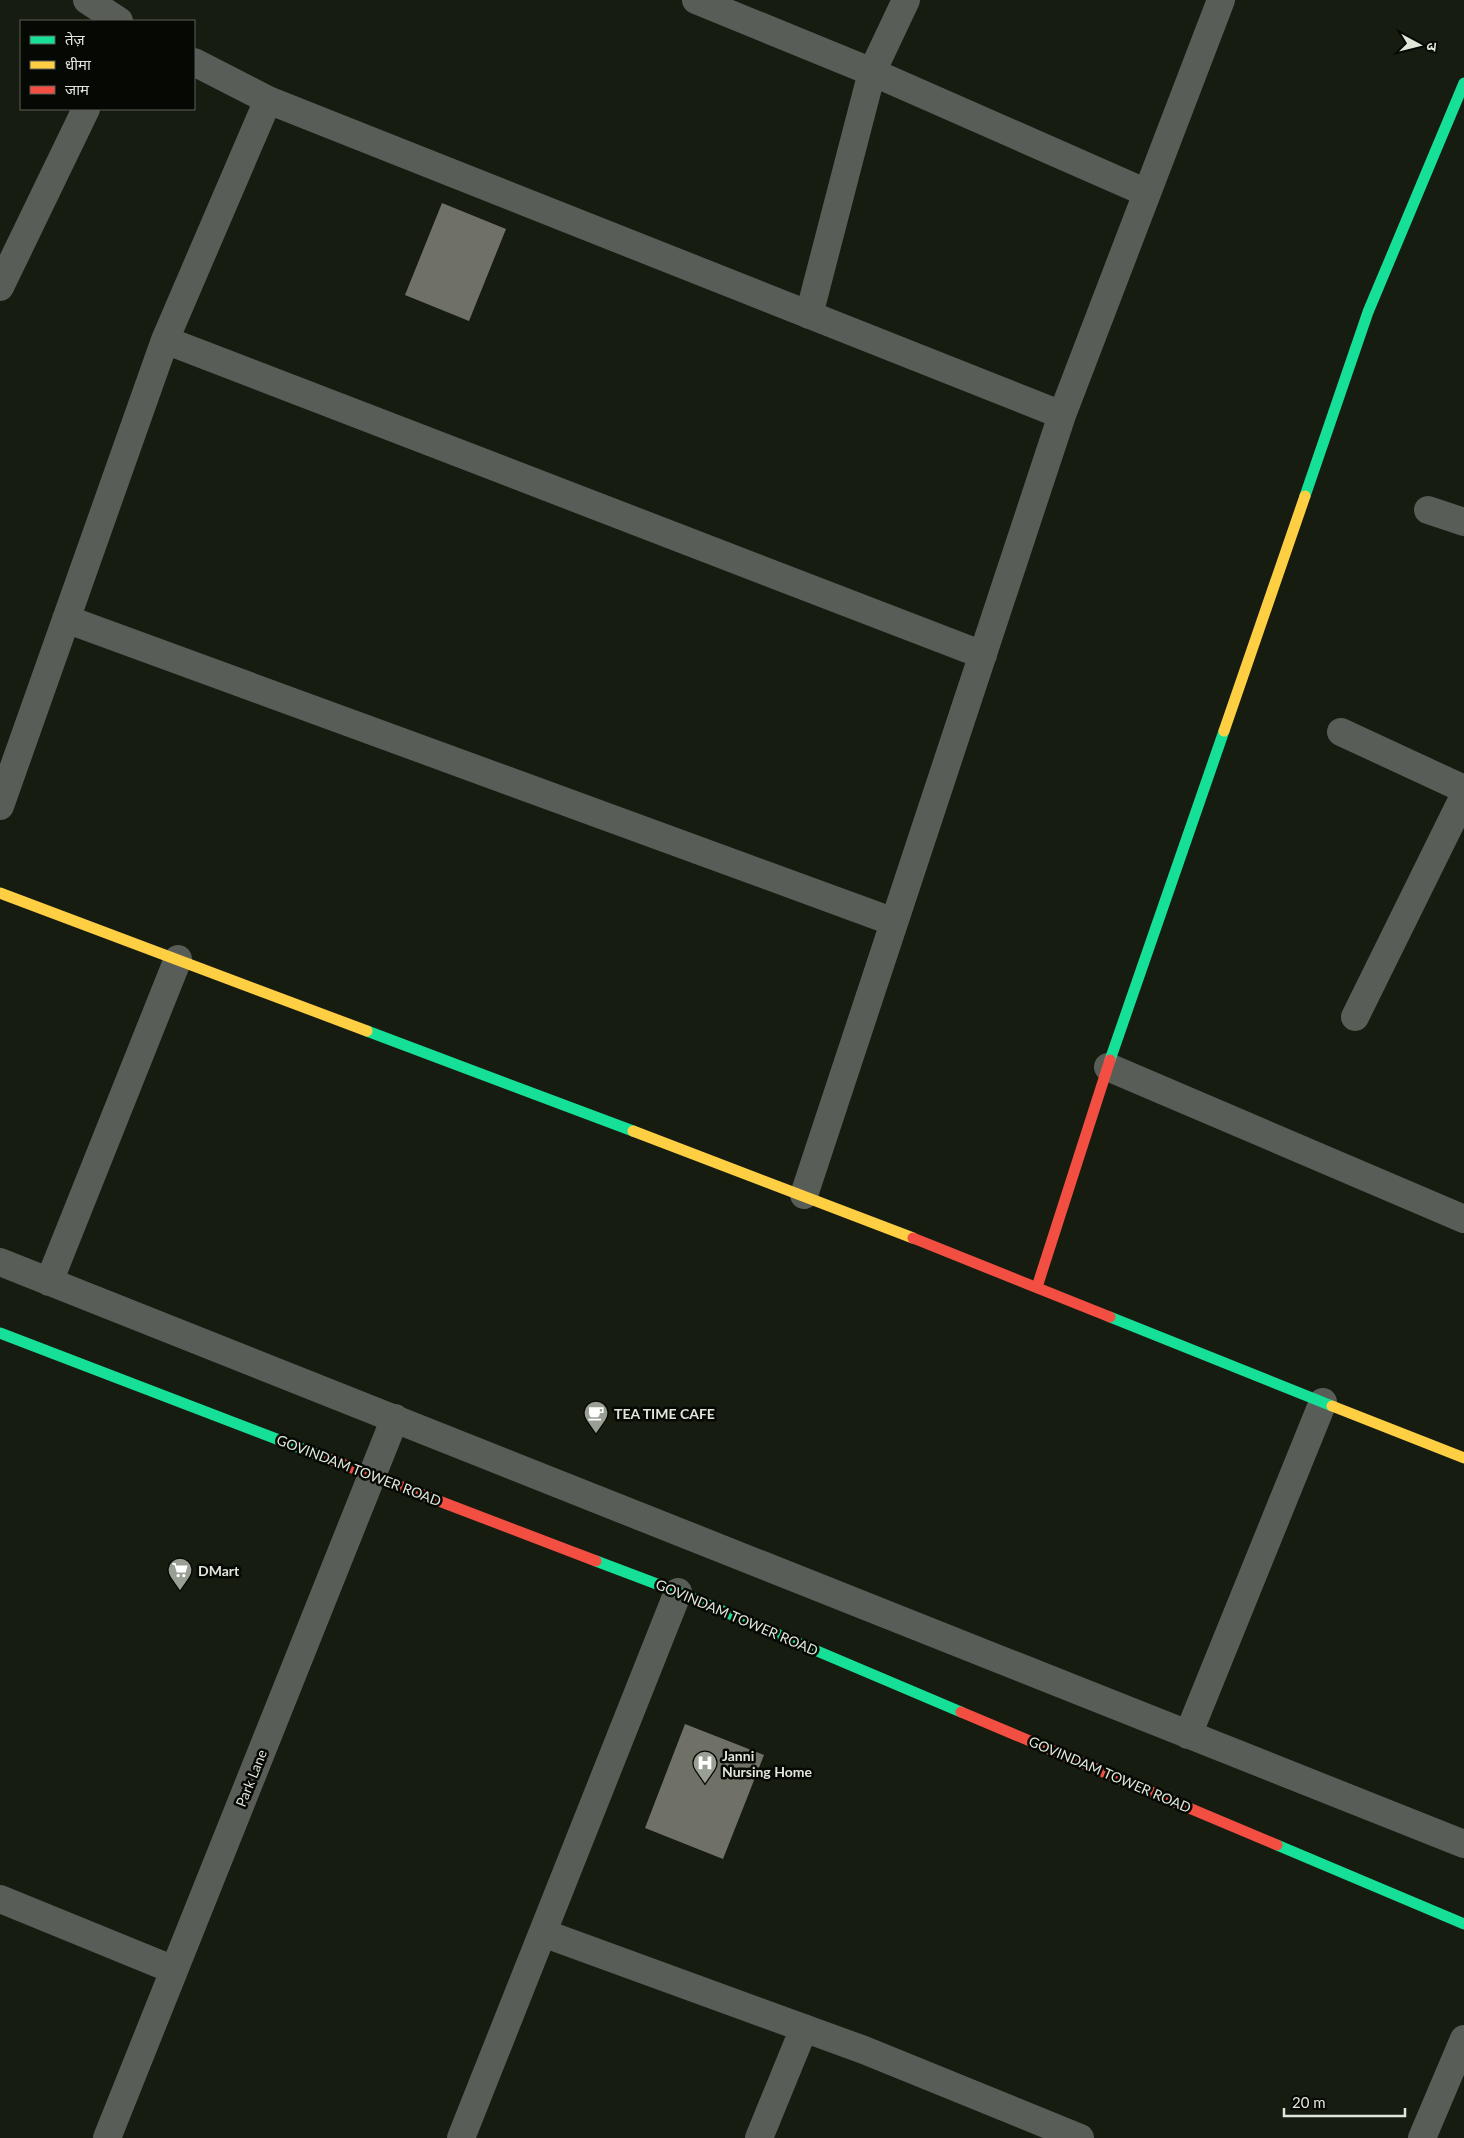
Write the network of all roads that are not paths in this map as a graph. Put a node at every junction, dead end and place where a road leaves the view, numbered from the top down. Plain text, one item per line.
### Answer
1 (88, 0) edge
2 (696, 0) edge
3 (906, 0) edge
4 (1221, 0) edge
5 (118, 20) edge
6 (195, 63) edge
7 (872, 72) junction
8 (1464, 83) edge
9 (268, 100) junction
10 (86, 110) edge
11 (1147, 192) junction
12 (0, 287) edge
13 (809, 315) junction
14 (165, 340) junction
15 (1062, 415) junction
16 (1428, 510) dead end
17 (1464, 522) edge
18 (66, 619) junction
19 (983, 655) junction
20 (1341, 732) dead end
21 (1464, 789) edge
22 (1464, 796) edge
23 (0, 806) edge
24 (0, 893) edge
25 (894, 922) junction
26 (178, 959) junction
27 (1355, 1017) dead end
28 (1108, 1067) junction
29 (804, 1195) junction
30 (1464, 1219) edge
31 (0, 1262) edge
32 (49, 1282) junction
33 (1037, 1288) junction
34 (0, 1334) edge
35 (1323, 1402) junction
36 (395, 1418) junction
37 (1464, 1458) edge
38 (372, 1475) junction
39 (678, 1592) junction
40 (1188, 1735) junction
41 (1464, 1844) edge
42 (0, 1900) edge
43 (1464, 1924) edge
44 (543, 1933) junction
45 (174, 1970) junction
46 (804, 2028) junction
47 (1464, 2039) edge
48 (107, 2138) edge
49 (461, 2138) edge
50 (759, 2138) edge
51 (1080, 2138) edge
52 (1422, 2138) edge

1 - 5 street
2 - 7 street
3 - 7 street
4 - 11 street
6 - 9 street
7 - 11 street
7 - 13 street
8 - 28 street
9 - 13 street
9 - 14 street
10 - 12 street
11 - 15 street
13 - 15 street
14 - 18 street
14 - 19 street
15 - 19 street
16 - 17 street
18 - 23 street
18 - 25 street
19 - 25 street
20 - 21 street
22 - 27 street
24 - 26 street
25 - 29 street
26 - 29 street
26 - 32 street
28 - 30 street
28 - 33 street
29 - 33 street
31 - 32 street
32 - 36 street
33 - 35 street
34 - 38 street, GOVINDAM TOWER ROAD
35 - 37 street
35 - 40 street
36 - 38 street, Park Lane
36 - 40 street
38 - 39 street, GOVINDAM TOWER ROAD
38 - 45 street, Park Lane
39 - 43 street, GOVINDAM TOWER ROAD
39 - 44 street
40 - 41 street
42 - 45 street
44 - 46 street
44 - 49 street
45 - 48 street, Park Lane
46 - 50 street
46 - 51 street
47 - 52 street

